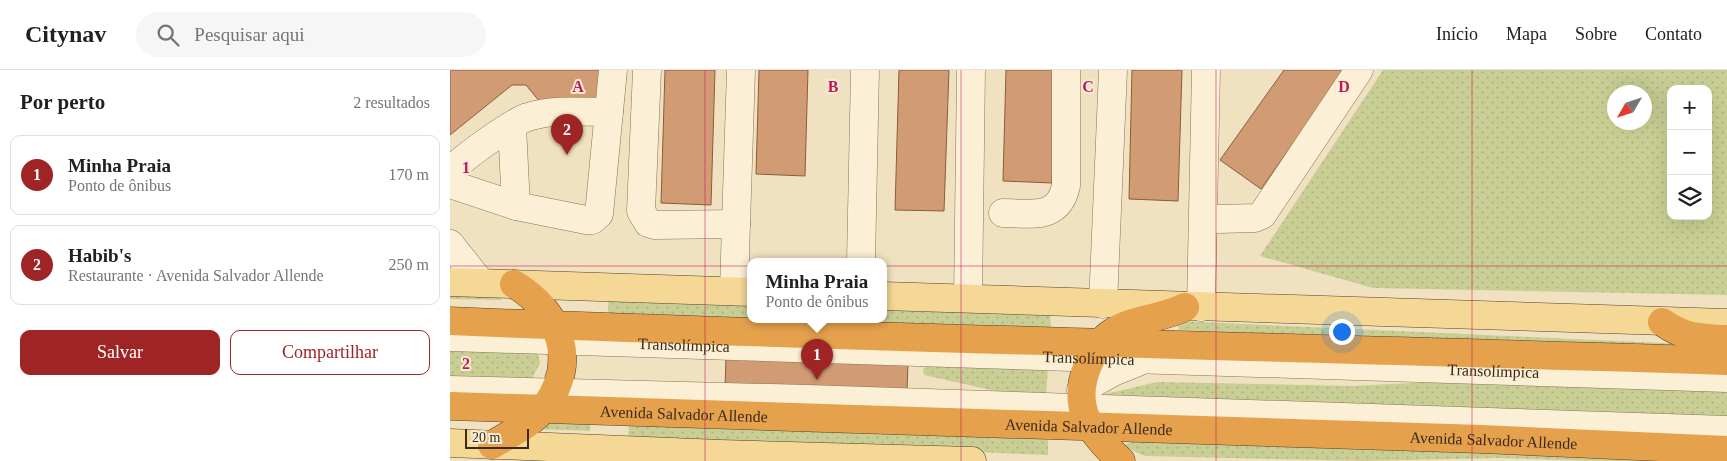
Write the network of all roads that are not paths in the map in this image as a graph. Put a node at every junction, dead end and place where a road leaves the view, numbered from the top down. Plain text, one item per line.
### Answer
1 (612, 70) edge
2 (647, 70) edge
3 (741, 70) edge
4 (865, 70) edge
5 (971, 70) edge
6 (1066, 70) edge
7 (1113, 70) edge
8 (1206, 70) edge
9 (1359, 70) edge
10 (609, 112) junction
11 (512, 126) junction
12 (450, 172) edge
13 (450, 184) edge
14 (516, 206) junction
15 (1003, 213) dead end
16 (1219, 219) dead end
17 (736, 224) junction
18 (450, 244) edge
19 (861, 258) edge
20 (450, 282) edge
21 (481, 283) junction
22 (514, 284) junction
23 (743, 292) edge
24 (887, 296) edge
25 (968, 298) junction
26 (1102, 304) junction
27 (1193, 307) junction
28 (450, 321) edge
29 (1662, 322) junction
30 (1727, 323) edge
31 (558, 333) junction
32 (450, 337) edge
33 (1727, 339) edge
34 (1096, 350) junction
35 (1146, 359) junction
36 (1727, 361) edge
37 (1727, 378) edge
38 (450, 390) edge
39 (549, 401) junction
40 (450, 406) edge
41 (1085, 408) junction
42 (1727, 430) edge
43 (450, 443) edge
44 (492, 445) junction
45 (1727, 450) edge
46 (567, 454) edge
47 (718, 458) edge
48 (972, 461) edge
49 (1122, 461) edge

1 - 10 lane
2 - 17 lane
3 - 17 lane
4 - 19 lane
5 - 25 lane
6 - 15 lane
7 - 26 lane
8 - 27 lane
9 - 16 lane
10 - 11 lane
10 - 14 lane
11 - 12 lane
11 - 14 lane
13 - 14 lane
17 - 23 lane
18 - 21 lane
20 - 21 main road
21 - 22 main road
22 - 23 main road
22 - 31 highway
24 - 25 main road
25 - 26 main road
26 - 27 main road
27 - 29 main road
27 - 34 highway
28 - 31 highway
29 - 30 main road
29 - 33 highway
31 - 32 lane
31 - 34 highway
31 - 39 highway
34 - 35 lane, Transolímpica
34 - 36 highway
34 - 41 highway
35 - 37 lane, Transolímpica
35 - 41 lane
38 - 39 lane
39 - 40 highway, Avenida Salvador Allende
39 - 41 highway, Avenida Salvador Allende
39 - 44 highway
41 - 42 lane
41 - 45 highway, Avenida Salvador Allende
41 - 49 highway
43 - 44 main road
44 - 46 main road
46 - 47 main road
47 - 48 main road

